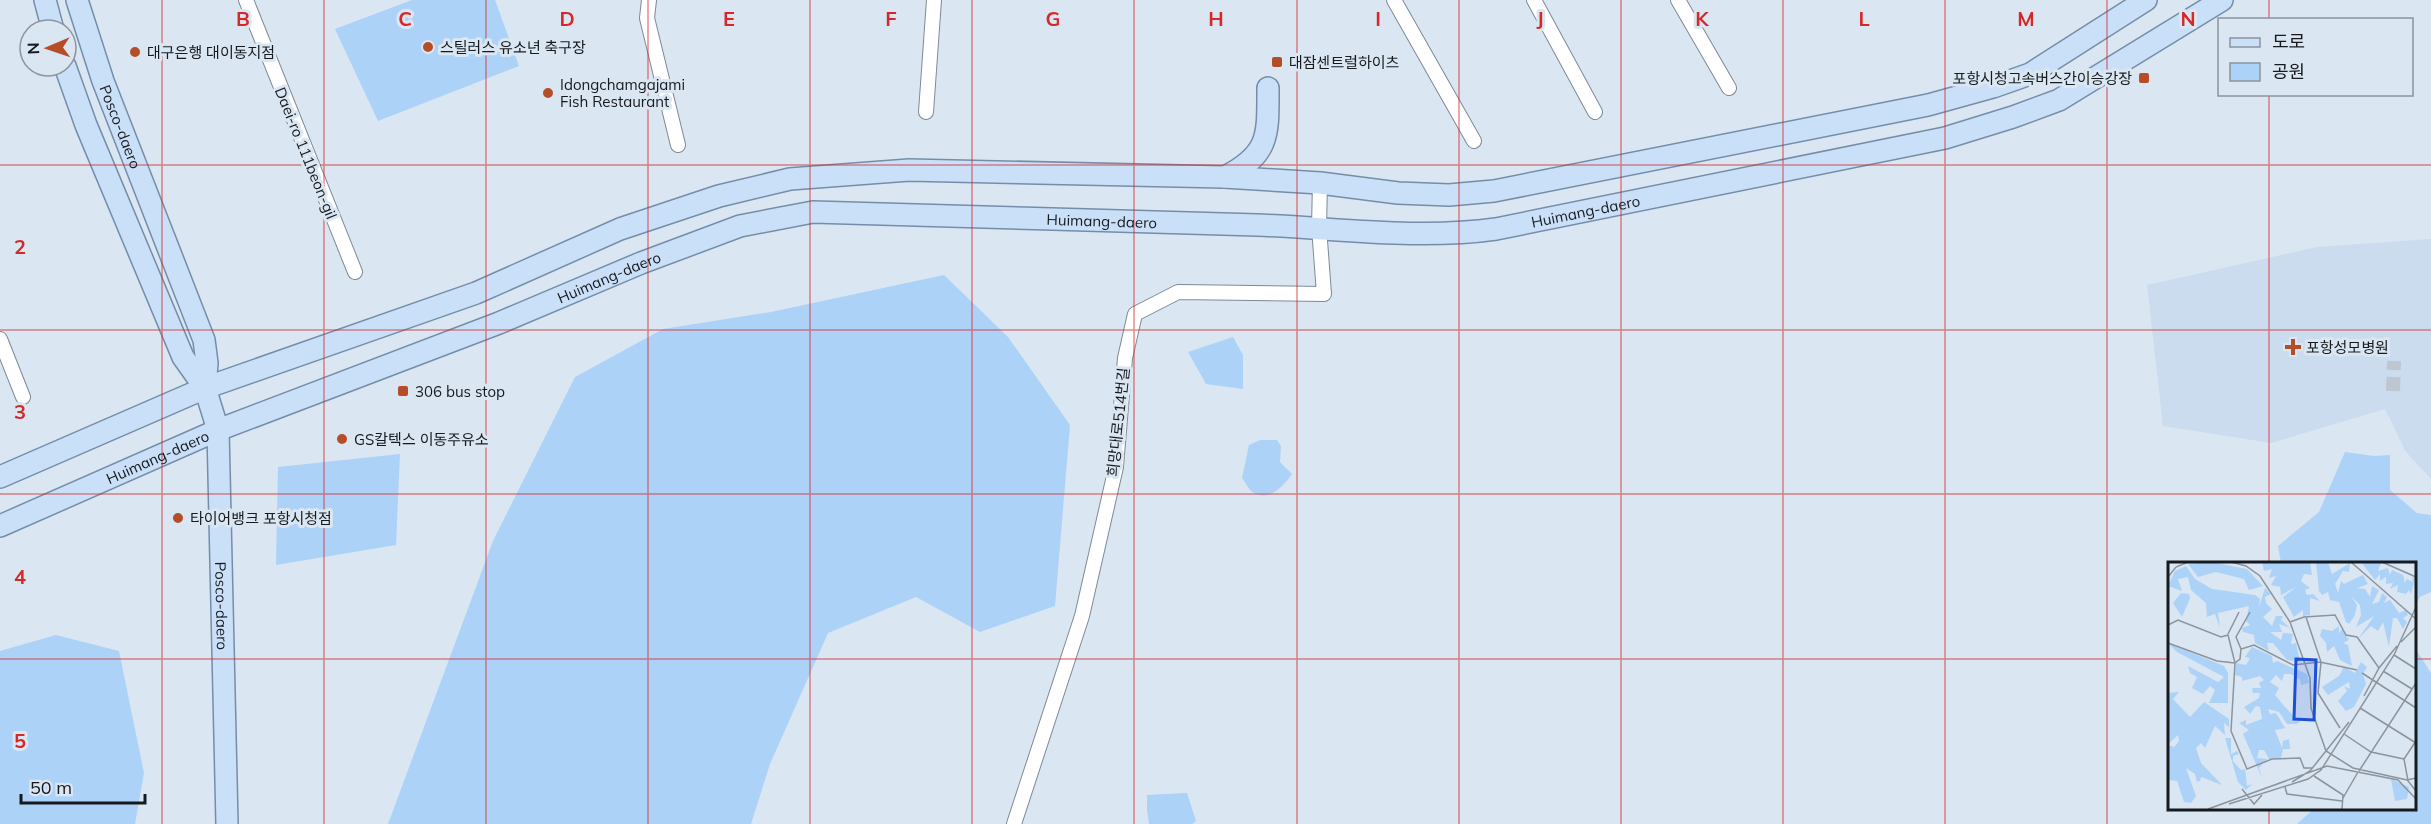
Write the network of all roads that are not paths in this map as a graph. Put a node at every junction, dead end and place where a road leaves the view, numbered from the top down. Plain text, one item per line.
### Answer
1 (45, 0) edge
2 (77, 0) edge
3 (246, 0) edge
4 (649, 0) edge
5 (934, 0) edge
6 (1394, 0) edge
7 (1534, 0) edge
8 (1678, 0) edge
9 (2145, 0) edge
10 (2222, 0) edge
11 (50, 18) edge
12 (68, 78) edge
13 (1268, 88) dead end
14 (1729, 88) dead end
15 (926, 112) dead end
16 (1594, 112) dead end
17 (1474, 141) dead end
18 (678, 145) dead end
19 (1224, 177) junction
20 (1320, 183) junction
21 (1319, 227) junction
22 (355, 272) dead end
23 (0, 339) edge
24 (205, 388) junction
25 (23, 397) dead end
26 (218, 430) junction
27 (0, 477) edge
28 (0, 526) edge
29 (227, 824) edge
30 (1014, 824) edge

1 - 11 main road
2 - 24 main road, Posco-daero
3 - 22 street, Daei-ro 111beon-gil
4 - 18 street
5 - 15 street
6 - 17 street
7 - 16 street
8 - 14 street
9 - 20 main road
10 - 21 main road, Huimang-daero
12 - 24 main road, Posco-daero
13 - 19 main road
19 - 20 main road
19 - 24 main road
20 - 21 street, 희망대로514번길
21 - 26 main road, Huimang-daero
21 - 30 street, 희망대로514번길
23 - 25 street
24 - 26 main road, Posco-daero
24 - 27 main road
26 - 28 main road, Huimang-daero
26 - 29 main road, Posco-daero

